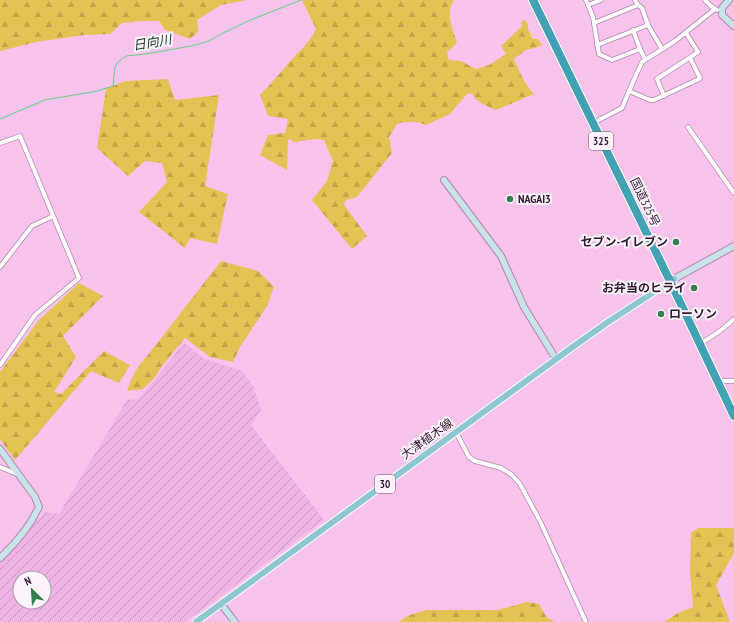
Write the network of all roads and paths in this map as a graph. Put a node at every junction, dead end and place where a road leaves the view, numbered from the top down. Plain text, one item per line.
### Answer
1 (533, 0) edge
2 (539, 0) edge
3 (586, 0) edge
4 (601, 0) edge
5 (635, 0) edge
6 (705, 0) edge
7 (728, 0) edge
8 (588, 5) junction
9 (638, 5) junction
10 (718, 10) junction
11 (594, 23) junction
12 (648, 25) junction
13 (734, 26) edge
14 (633, 30) junction
15 (686, 33) junction
16 (597, 45) junction
17 (640, 49) junction
18 (662, 49) junction
19 (690, 58) junction
20 (645, 59) junction
21 (629, 91) junction
22 (664, 96) junction
23 (595, 122) junction
24 (688, 127) dead end
25 (0, 143) edge
26 (444, 180) dead end
27 (734, 192) edge
28 (52, 216) junction
29 (734, 246) edge
30 (0, 267) edge
31 (672, 280) junction
32 (734, 319) edge
33 (702, 343) junction
34 (556, 359) junction
35 (0, 365) edge
36 (734, 381) edge
37 (720, 382) junction
38 (734, 404) edge
39 (734, 416) edge
40 (456, 432) junction
41 (0, 449) edge
42 (0, 467) edge
43 (19, 475) junction
44 (0, 558) edge
45 (220, 604) junction
46 (196, 622) edge
47 (235, 622) edge
48 (586, 622) edge

1 - 23 highway, 国道325号 / 325
2 - 23 highway, 国道325号 / 325
3 - 8 street
4 - 8 street
5 - 9 street
6 - 10 street
7 - 10 street
8 - 11 street
9 - 11 street
9 - 12 street
10 - 13 street
10 - 15 street
11 - 16 street
12 - 14 street
12 - 18 street
14 - 16 street
14 - 17 street
15 - 18 street
15 - 19 street
16 - 17 street
17 - 20 street
18 - 20 street
19 - 22 street
19 - 22 street
20 - 21 street
21 - 22 street
21 - 23 street
23 - 31 highway, 国道325号 / 325
24 - 27 street
25 - 28 street
26 - 34 street
28 - 30 street
28 - 35 street
29 - 31 street
31 - 33 highway, 国道325号 / 325
31 - 34 main road, 大津植木線 / 30
32 - 33 street
33 - 37 highway, 国道325号 / 325
34 - 40 main road, 大津植木線 / 30
36 - 37 street
37 - 38 highway, 国道325号 / 325
37 - 39 highway, 国道325号 / 325
40 - 45 main road, 大津植木線 / 30
40 - 48 street
41 - 43 street
42 - 43 street
43 - 44 street
45 - 46 main road, 大津植木線 / 30
45 - 47 street

